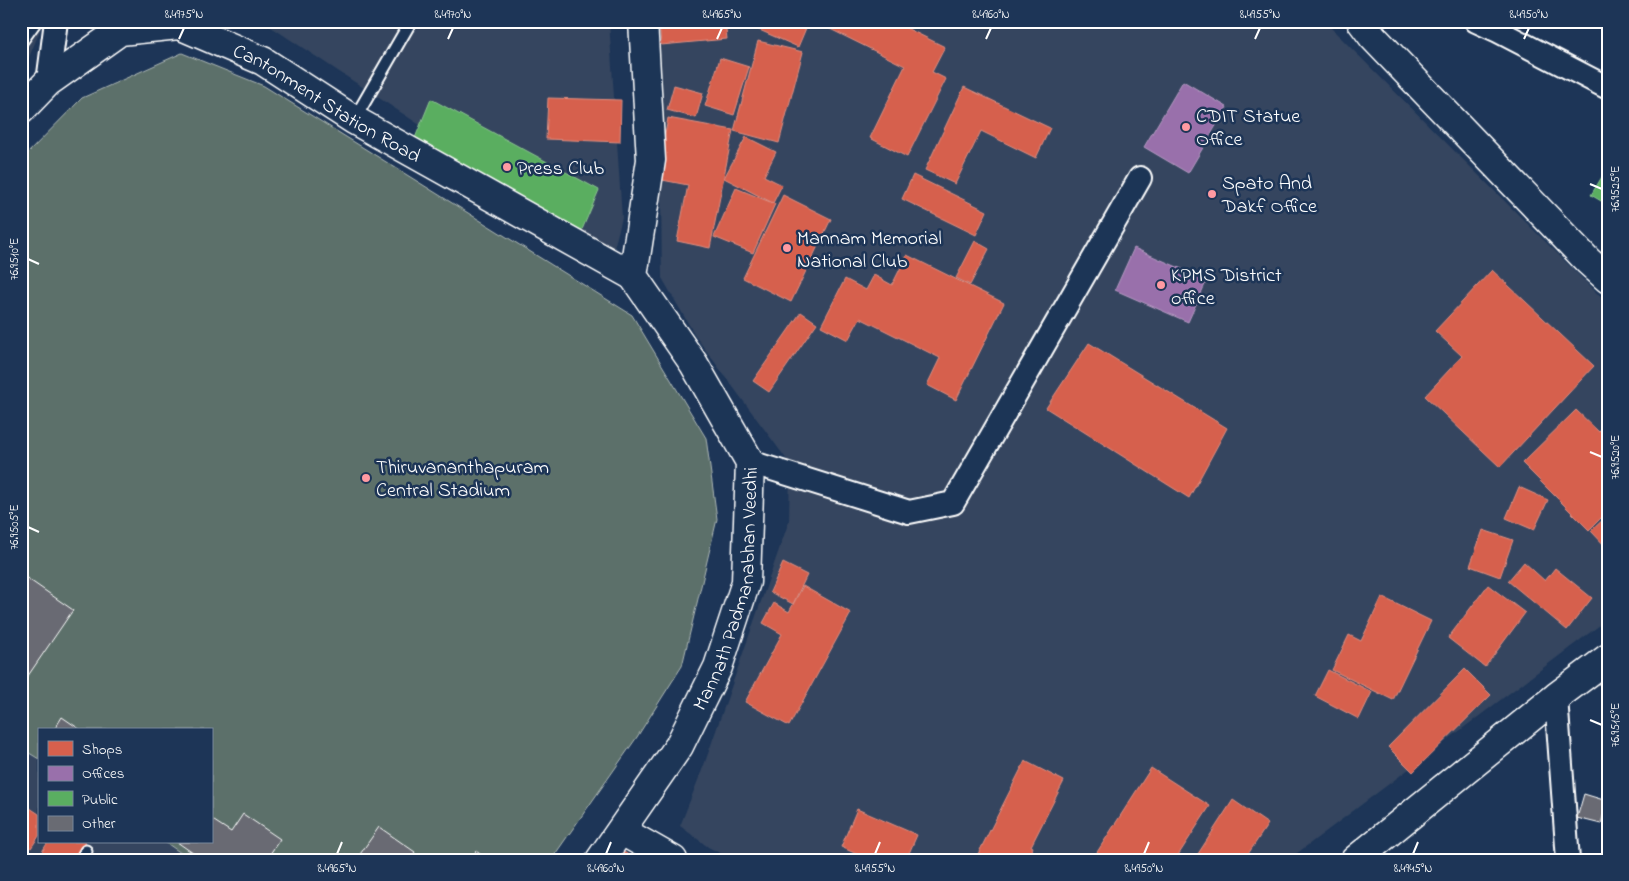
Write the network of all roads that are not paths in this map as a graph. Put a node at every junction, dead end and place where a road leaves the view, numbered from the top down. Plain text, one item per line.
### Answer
1 (36, 21) edge
2 (56, 21) edge
3 (411, 21) edge
4 (643, 21) edge
5 (1361, 21) edge
6 (1476, 21) edge
7 (1502, 26) edge
8 (21, 42) edge
9 (48, 82) junction
10 (1608, 88) edge
11 (21, 110) edge
12 (354, 120) junction
13 (1140, 178) dead end
14 (633, 276) junction
15 (1608, 279) edge
16 (750, 462) junction
17 (1608, 658) edge
18 (1556, 697) junction
19 (622, 831) junction
20 (600, 860) edge
21 (674, 860) edge
22 (1354, 860) edge
23 (1568, 860) edge

1 - 8 lane
2 - 9 street
3 - 12 lane
4 - 14 street
5 - 15 street
6 - 7 street
7 - 10 street
9 - 11 street, Cantonment Station Road
9 - 12 street, Cantonment Station Road
12 - 14 street, Cantonment Station Road
13 - 16 street
14 - 16 street, Mannath Padmanabhan Veedhi
16 - 19 street, Mannath Padmanabhan Veedhi
17 - 18 street
18 - 22 street
18 - 23 street
19 - 20 street, Mannath Padmanabhan Veedhi
19 - 21 street

